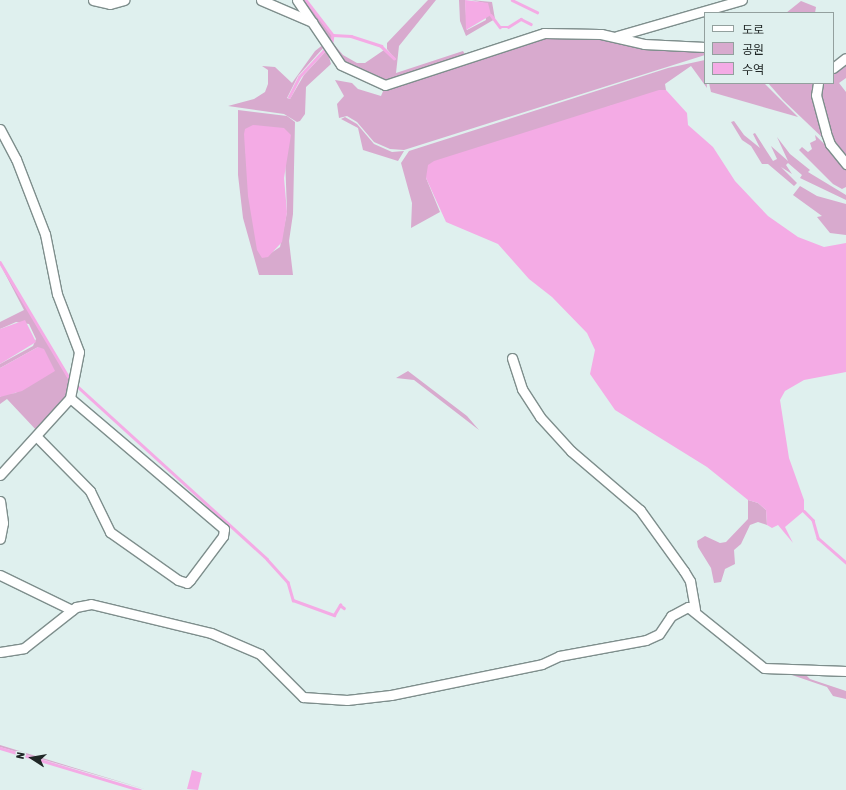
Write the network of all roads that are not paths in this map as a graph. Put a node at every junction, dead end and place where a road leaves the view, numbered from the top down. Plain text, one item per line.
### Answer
1 (93, 0) edge
2 (124, 0) edge
3 (261, 0) edge
4 (297, 0) edge
5 (742, 0) edge
6 (314, 23) junction
7 (614, 36) junction
8 (704, 47) edge
9 (846, 58) edge
10 (834, 67) edge
11 (818, 84) edge
12 (0, 129) edge
13 (846, 164) edge
14 (512, 358) dead end
15 (70, 398) junction
16 (37, 437) junction
17 (0, 475) edge
18 (0, 501) edge
19 (0, 539) edge
20 (0, 575) edge
21 (72, 610) junction
22 (695, 610) junction
23 (0, 652) edge
24 (846, 671) edge

1 - 2 street
3 - 6 street
4 - 6 street
5 - 7 street
6 - 7 street
7 - 8 street
9 - 10 street
11 - 13 street
12 - 15 street
14 - 22 street
15 - 16 street
15 - 16 street
16 - 17 street
18 - 19 street
20 - 21 street
21 - 22 street
21 - 23 street
22 - 24 street

